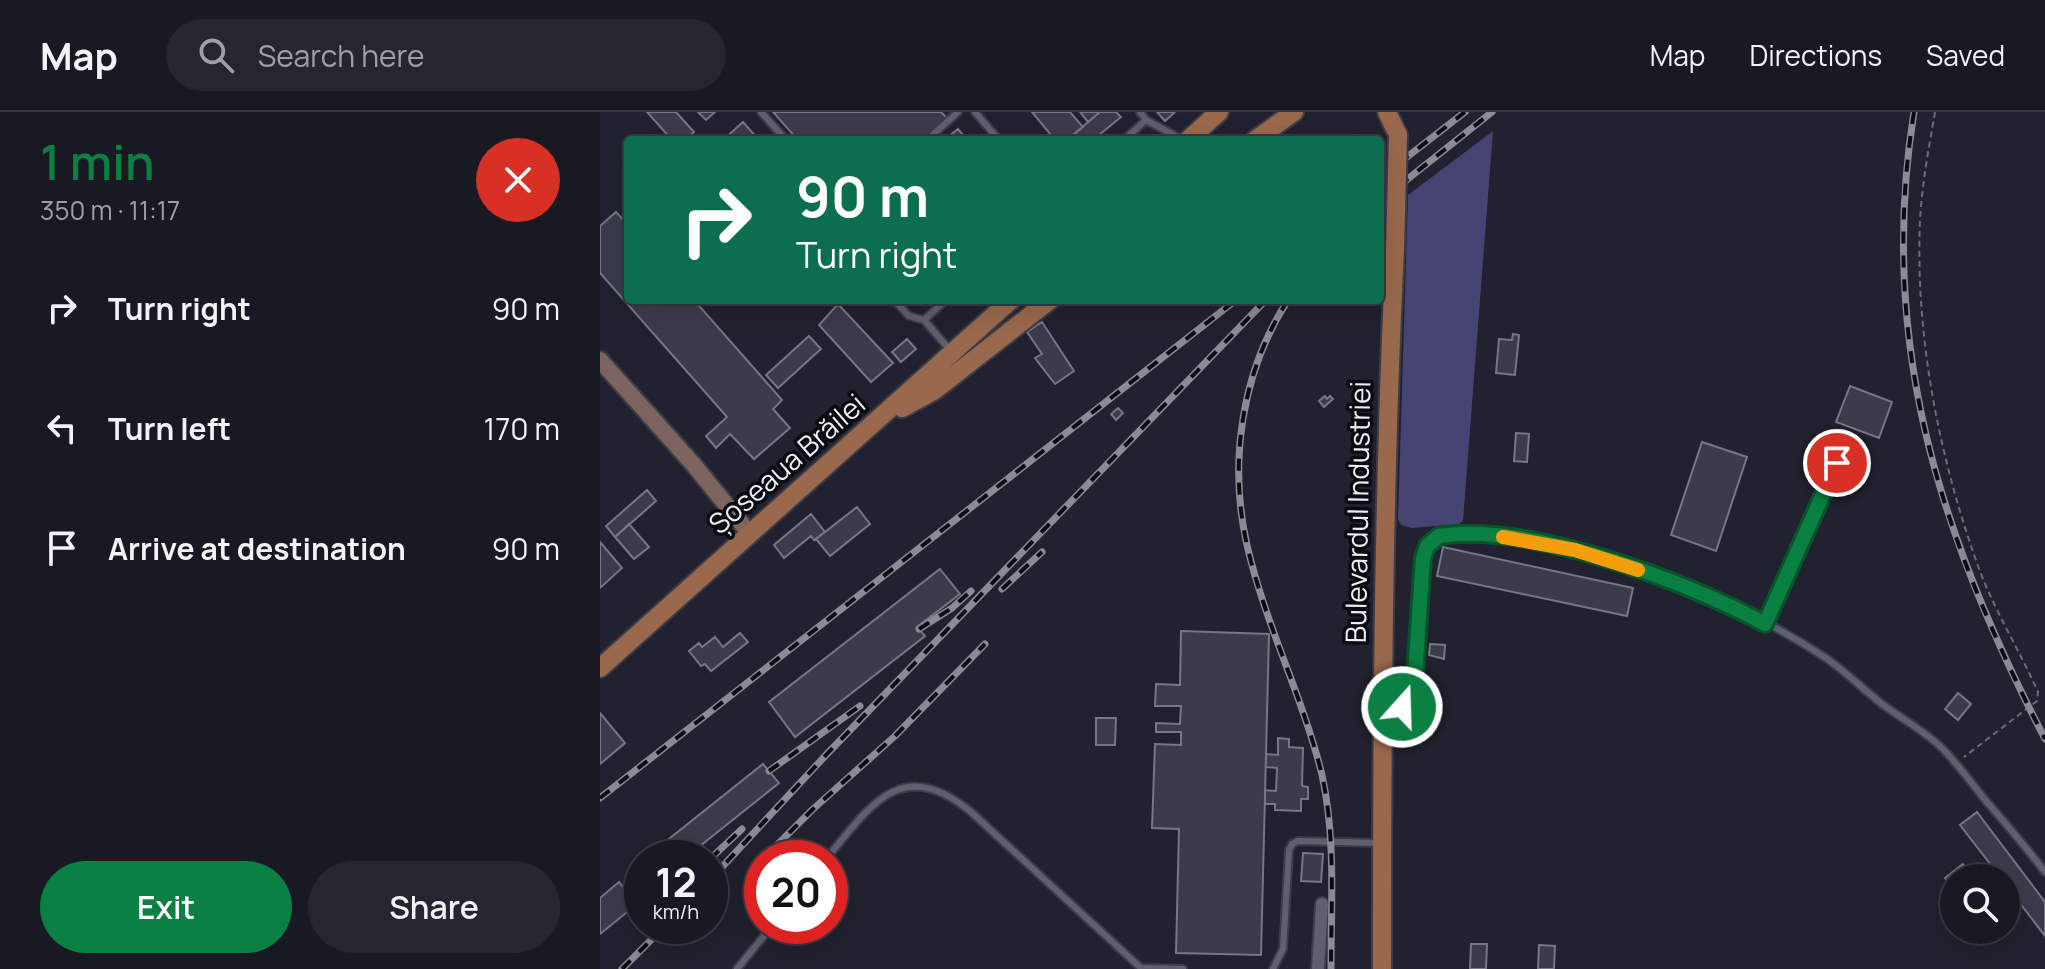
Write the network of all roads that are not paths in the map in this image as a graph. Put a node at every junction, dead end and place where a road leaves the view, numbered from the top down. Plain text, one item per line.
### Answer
1 (761, 112) edge
2 (958, 112) edge
3 (975, 112) edge
4 (1140, 112) edge
5 (1219, 112) edge
6 (1294, 112) edge
7 (1397, 119) edge
8 (1146, 120) junction
9 (782, 136) edge
10 (931, 136) edge
11 (996, 136) edge
12 (1128, 136) edge
13 (1178, 136) edge
14 (1191, 136) edge
15 (1261, 136) edge
16 (898, 304) edge
17 (942, 304) edge
18 (1007, 304) edge
19 (1045, 304) edge
20 (924, 320) junction
21 (952, 353) junction
22 (600, 360) edge
23 (888, 413) junction
24 (1849, 436) dead end
25 (750, 534) junction
26 (1765, 624) junction
27 (600, 668) edge
28 (1382, 721) junction
29 (841, 840) edge
30 (1382, 843) junction
31 (2045, 872) edge
32 (1322, 904) dead end
33 (757, 944) edge
34 (1142, 968) edge
35 (737, 969) edge
36 (1183, 969) edge
37 (1273, 969) edge
38 (1318, 969) edge
39 (1382, 969) edge

1 - 9 lane
2 - 10 lane
3 - 11 lane
4 - 8 lane
5 - 14 main road
6 - 15 main road
7 - 28 main road, Bulevardul Industriei, bridge
8 - 12 lane
8 - 13 lane
16 - 20 lane
17 - 20 lane
18 - 21 main road, Șoseaua Brăilei
19 - 23 main road
20 - 21 lane
21 - 23 main road, Șoseaua Brăilei
22 - 25 main road
23 - 25 main road, Șoseaua Brăilei
24 - 26 lane
25 - 27 main road, Șoseaua Brăilei
26 - 28 lane
26 - 31 lane
28 - 30 main road, Bulevardul Industriei
29 - 34 lane
30 - 37 lane
30 - 39 main road, Bulevardul Industriei
32 - 38 street
33 - 35 lane
34 - 36 lane

